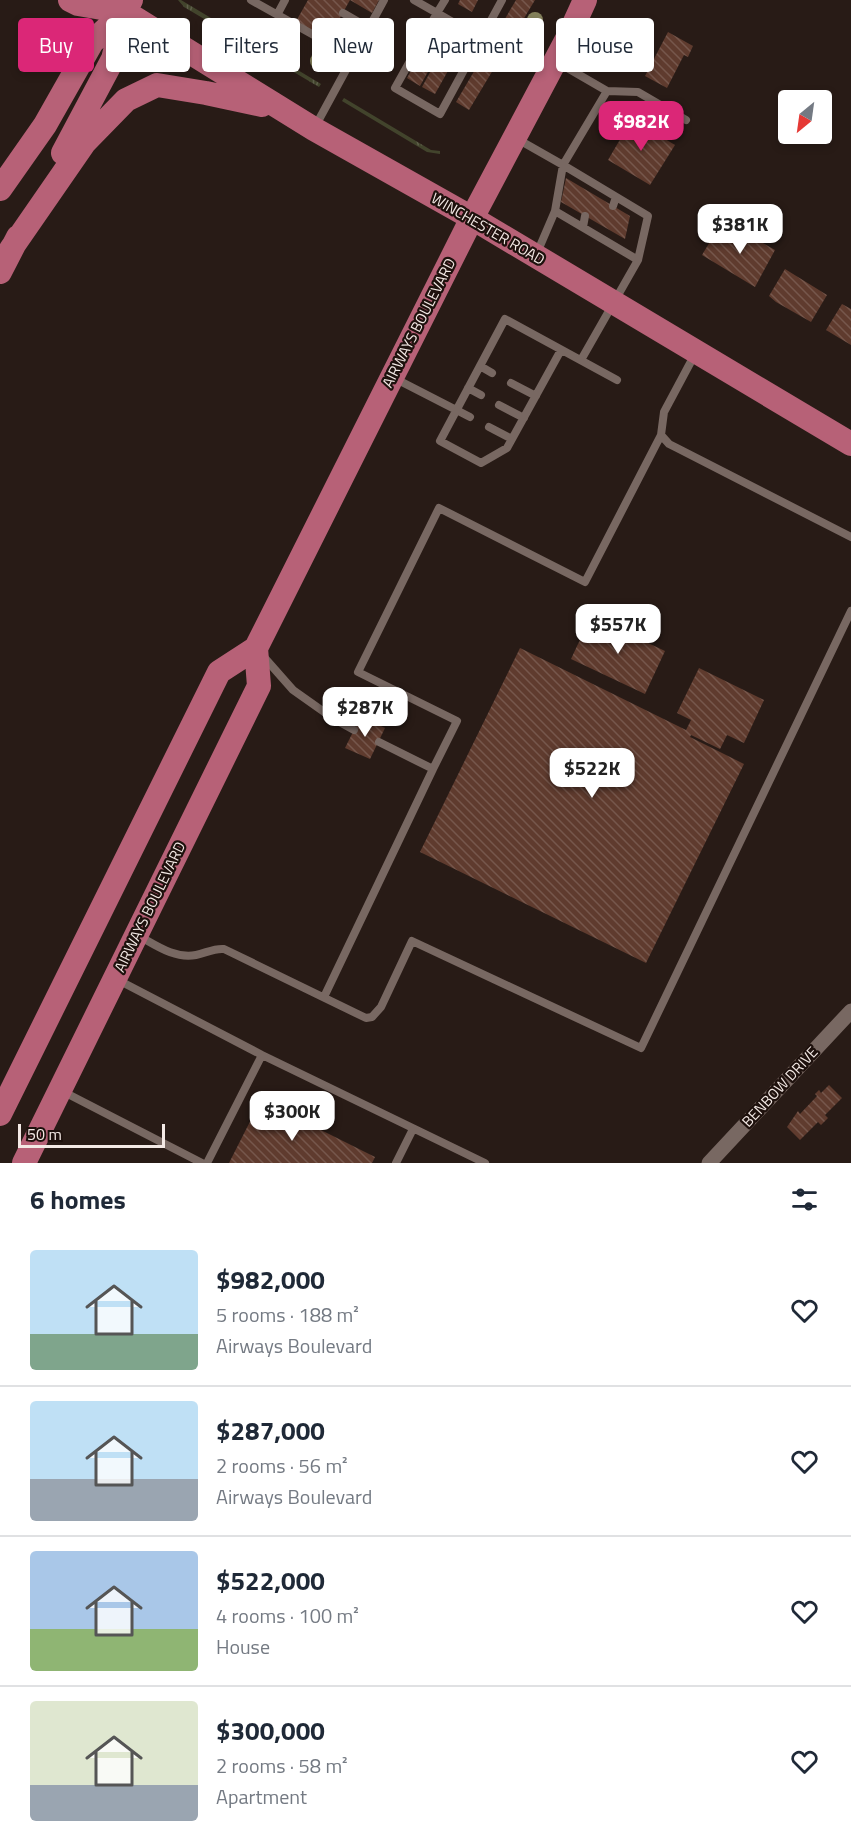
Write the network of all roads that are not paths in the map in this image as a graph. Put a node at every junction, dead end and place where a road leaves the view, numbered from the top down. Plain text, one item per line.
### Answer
1 (70, 0) edge
2 (251, 0) edge
3 (285, 0) edge
4 (384, 0) edge
5 (414, 0) edge
6 (445, 0) edge
7 (502, 0) edge
8 (585, 0) edge
9 (123, 4) edge
10 (343, 13) dead end
11 (437, 13) junction
12 (277, 15) junction
13 (352, 18) edge
14 (374, 18) edge
15 (434, 18) edge
16 (446, 18) edge
17 (493, 18) edge
18 (312, 34) edge
19 (555, 61) junction
20 (406, 68) edge
21 (345, 72) edge
22 (464, 72) edge
23 (607, 91) junction
24 (281, 109) junction
25 (686, 120) dead end
26 (314, 129) junction
27 (515, 137) junction
28 (563, 165) junction
29 (594, 183) junction
30 (0, 189) edge
31 (592, 193) dead end
32 (616, 196) junction
33 (614, 206) dead end
34 (555, 211) junction
35 (585, 216) dead end
36 (472, 218) junction
37 (583, 227) junction
38 (608, 229) dead end
39 (604, 239) junction
40 (11, 249) junction
41 (536, 256) junction
42 (638, 260) junction
43 (0, 272) edge
44 (612, 302) junction
45 (561, 350) junction
46 (696, 352) junction
47 (581, 360) junction
48 (480, 366) junction
49 (492, 373) dead end
50 (392, 377) junction
51 (617, 380) dead end
52 (511, 383) dead end
53 (468, 388) junction
54 (481, 395) dead end
55 (536, 396) junction
56 (499, 405) dead end
57 (456, 410) junction
58 (470, 417) dead end
59 (524, 418) junction
60 (489, 427) dead end
61 (661, 435) junction
62 (512, 439) junction
63 (851, 444) edge
64 (851, 537) edge
65 (851, 611) edge
66 (256, 648) junction
67 (354, 730) dead end
68 (379, 742) dead end
69 (433, 770) junction
70 (136, 935) junction
71 (115, 978) junction
72 (324, 998) junction
73 (851, 1011) edge
74 (262, 1055) junction
75 (60, 1090) junction
76 (0, 1114) edge
77 (413, 1129) junction
78 (24, 1163) edge
79 (202, 1163) edge
80 (207, 1163) edge
81 (396, 1163) edge
82 (485, 1163) edge
83 (709, 1163) edge

1 - 9 main road, WINCHESTER ROAD
2 - 12 lane
3 - 12 lane
4 - 14 lane
5 - 11 lane
6 - 11 lane
7 - 17 lane
8 - 19 main road, AIRWAYS BOULEVARD
9 - 24 main road, WINCHESTER ROAD
9 - 30 main road
9 - 40 main road
10 - 13 lane
11 - 15 lane
11 - 16 lane
12 - 18 lane
19 - 23 lane
19 - 27 main road, AIRWAYS BOULEVARD
20 - 22 lane
21 - 26 lane
23 - 25 lane
23 - 28 lane
24 - 26 main road, WINCHESTER ROAD
24 - 40 main road
26 - 36 main road, WINCHESTER ROAD
27 - 28 lane
27 - 36 main road, AIRWAYS BOULEVARD
28 - 29 lane
28 - 34 lane
29 - 31 lane
29 - 32 lane
32 - 33 lane
32 - 42 lane
34 - 37 lane
34 - 41 lane
35 - 37 lane
36 - 41 main road, WINCHESTER ROAD
36 - 50 main road, AIRWAYS BOULEVARD
37 - 39 lane
38 - 39 lane
39 - 42 lane
40 - 43 main road
41 - 44 main road, WINCHESTER ROAD
42 - 44 lane
44 - 46 main road, WINCHESTER ROAD
44 - 47 lane
45 - 47 lane
45 - 48 lane
45 - 55 lane
46 - 61 lane
46 - 63 main road, WINCHESTER ROAD
47 - 51 lane
48 - 49 lane
48 - 53 lane
50 - 57 lane
50 - 66 main road, AIRWAYS BOULEVARD
52 - 55 lane
53 - 54 lane
53 - 57 lane
55 - 59 lane
56 - 59 lane
57 - 58 lane
57 - 62 lane
59 - 62 lane
60 - 62 lane
61 - 64 lane
61 - 69 lane
65 - 72 lane
66 - 67 lane
66 - 70 main road, AIRWAYS BOULEVARD
66 - 76 main road
68 - 69 lane
69 - 72 lane
70 - 71 main road, AIRWAYS BOULEVARD
70 - 72 lane
71 - 74 lane
71 - 75 main road, AIRWAYS BOULEVARD
73 - 83 street, BENBOW DRIVE
74 - 77 lane
74 - 80 lane
75 - 78 main road, AIRWAYS BOULEVARD
75 - 79 lane
77 - 81 lane
77 - 82 lane

